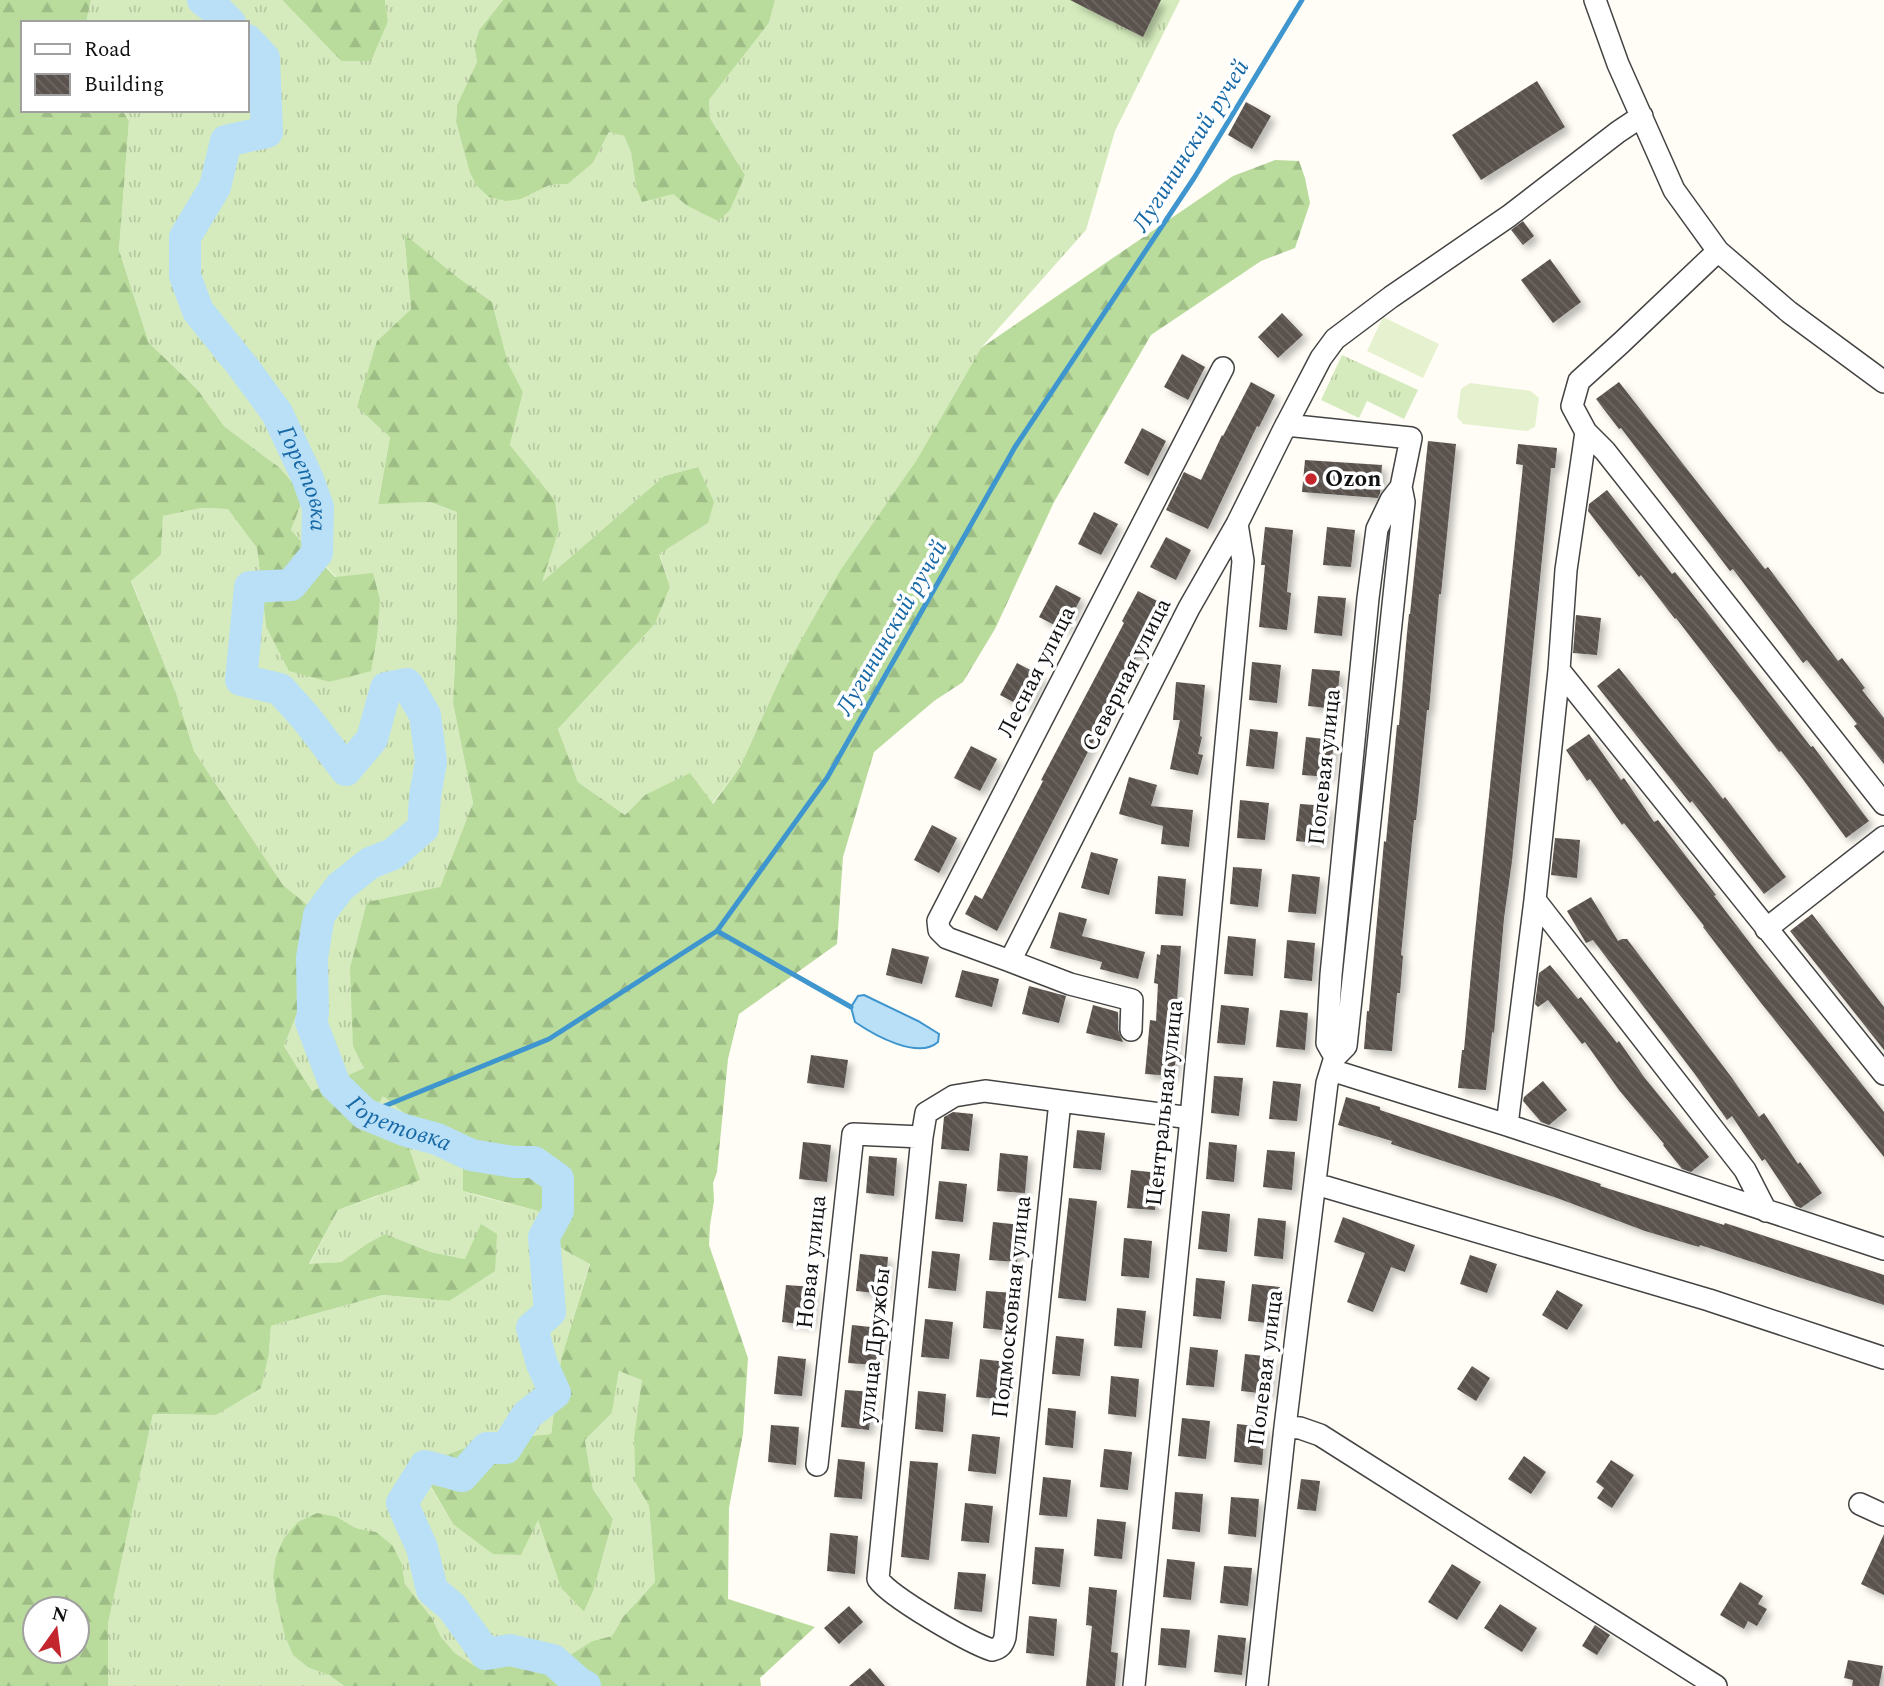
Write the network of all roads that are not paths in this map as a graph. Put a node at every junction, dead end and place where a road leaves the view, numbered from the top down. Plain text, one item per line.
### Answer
1 (1595, 0) edge
2 (1642, 116) junction
3 (1718, 251) junction
4 (1223, 368) dead end
5 (1884, 382) edge
6 (1286, 425) junction
7 (1586, 432) junction
8 (1401, 487) junction
9 (1237, 524) junction
10 (1559, 670) junction
11 (1349, 781) junction
12 (1373, 782) junction
13 (1884, 804) edge
14 (1884, 837) edge
15 (1535, 900) junction
16 (1766, 929) junction
17 (1010, 961) junction
18 (1131, 1030) dead end
19 (1333, 1064) junction
20 (1884, 1074) edge
21 (1060, 1101) junction
22 (1191, 1118) junction
23 (1507, 1125) junction
24 (922, 1137) junction
25 (1326, 1187) dead end
26 (1766, 1211) junction
27 (1884, 1248) edge
28 (1884, 1358) edge
29 (1285, 1427) junction
30 (817, 1465) dead end
31 (1860, 1504) dead end
32 (1884, 1515) edge
33 (999, 1649) joint
34 (1134, 1686) edge
35 (1257, 1686) edge
36 (1716, 1686) edge

1 - 2 street
2 - 3 street
2 - 6 street, Северная улица
3 - 5 street
3 - 7 street
4 - 17 street, Лесная улица
6 - 8 street, Полевая улица
6 - 9 street, Северная улица
7 - 10 street
7 - 13 street
8 - 11 street, Полевая улица
8 - 12 street, Полевая улица
9 - 17 street, Северная улица
9 - 22 street, Центральная улица
10 - 15 street
10 - 16 street
11 - 12 street
11 - 19 street, Полевая улица
12 - 19 street, Полевая улица
14 - 16 street
15 - 23 street
15 - 26 street
16 - 20 street
17 - 18 street
19 - 23 street
19 - 29 street, Полевая улица
21 - 22 street
21 - 24 street, улица Дружбы
21 - 33 street, Подмосковная улица
22 - 34 street, Центральная улица
23 - 26 street
24 - 30 street, Новая улица
24 - 33 street, улица Дружбы
25 - 28 street
26 - 27 street
29 - 35 street, Полевая улица
29 - 36 street
31 - 32 street

